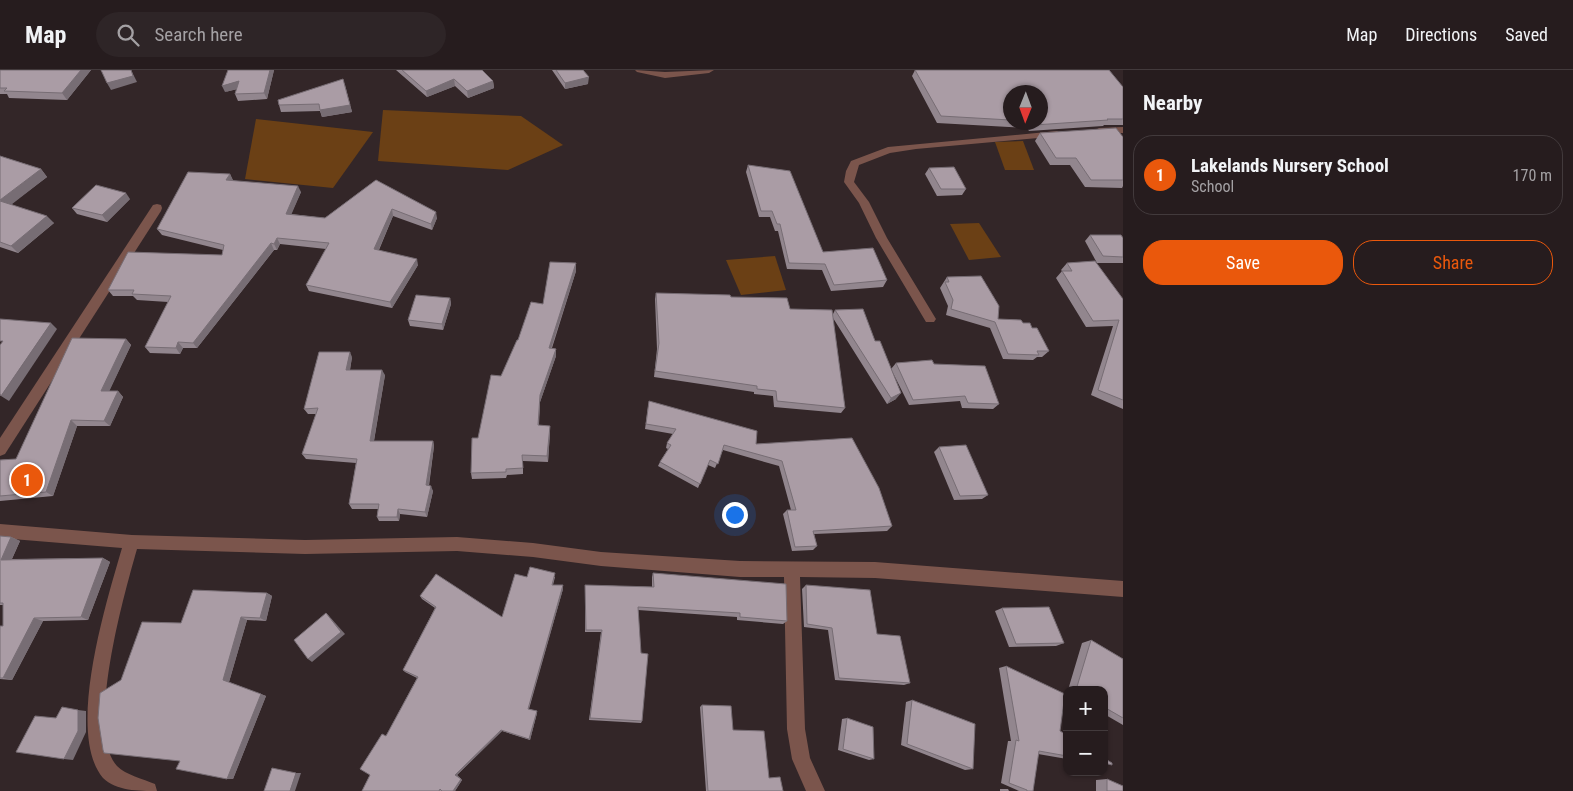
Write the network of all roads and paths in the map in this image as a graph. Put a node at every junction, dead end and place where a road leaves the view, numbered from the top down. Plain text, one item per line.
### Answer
1 (640, 70) edge
2 (709, 70) edge
3 (1123, 130) edge
4 (1084, 132) edge
5 (1064, 133) edge
6 (157, 208) dead end
7 (930, 319) dead end
8 (0, 450) edge
9 (0, 531) edge
10 (132, 542) junction
11 (792, 569) junction
12 (1123, 589) edge
13 (148, 791) edge
14 (816, 791) edge

1 - 2 street
3 - 4 street
5 - 7 street
6 - 8 street
9 - 10 street
10 - 11 street
10 - 13 street
11 - 12 street
11 - 14 street

